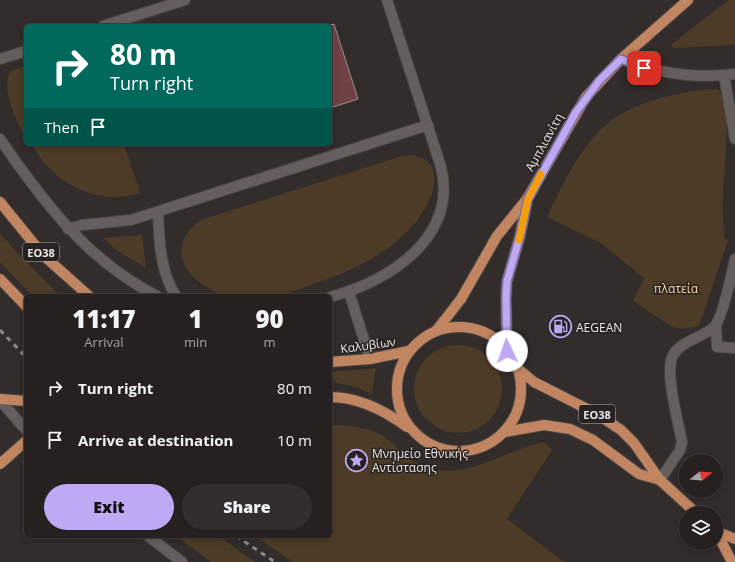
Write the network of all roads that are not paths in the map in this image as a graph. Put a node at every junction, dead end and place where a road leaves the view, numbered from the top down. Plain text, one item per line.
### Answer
1 (185, 0) edge
2 (387, 0) edge
3 (688, 0) edge
4 (109, 24) edge
5 (24, 51) edge
6 (0, 59) edge
7 (621, 59) junction
8 (735, 74) edge
9 (724, 76) junction
10 (428, 124) junction
11 (0, 139) edge
12 (735, 139) edge
13 (528, 199) junction
14 (0, 202) edge
15 (158, 212) junction
16 (68, 229) junction
17 (735, 258) edge
18 (0, 279) edge
19 (349, 292) junction
20 (87, 294) edge
21 (153, 294) edge
22 (175, 294) edge
23 (332, 296) edge
24 (24, 304) edge
25 (716, 325) junction
26 (436, 331) junction
27 (735, 348) edge
28 (410, 351) junction
29 (507, 351) junction
30 (370, 360) junction
31 (332, 362) edge
32 (517, 368) junction
33 (332, 397) edge
34 (0, 399) edge
35 (24, 401) edge
36 (24, 428) edge
37 (504, 432) junction
38 (415, 434) junction
39 (24, 443) edge
40 (0, 464) edge
41 (660, 480) junction
42 (688, 506) edge
43 (723, 534) edge
44 (151, 538) edge
45 (735, 539) edge
46 (723, 545) edge
47 (182, 562) edge
48 (732, 562) edge

1 - 4 street
2 - 10 street
3 - 7 main road, Αμπλιανίτη
5 - 6 street
7 - 9 street
7 - 13 main road, Αμπλιανίτη
8 - 9 street
9 - 12 street
10 - 15 street
10 - 19 street
11 - 16 street
13 - 26 main road, Αμπλιανίτη
13 - 29 main road, Αμπλιανίτη
14 - 20 main road, ΕΟ38
15 - 16 street
15 - 22 street
16 - 21 street
17 - 25 street
18 - 24 main road
19 - 23 street
19 - 30 street
25 - 27 street
25 - 41 street
26 - 28 main road, ΕΟ38
26 - 29 main road, ΕΟ38
28 - 30 main road, Καλυβίων
28 - 38 main road, ΕΟ38
29 - 32 main road, ΕΟ38
30 - 31 main road, Καλυβίων
32 - 37 main road, ΕΟ38
32 - 41 main road, ΕΟ38
33 - 38 main road, ΕΟ38
34 - 35 main road
34 - 36 street
37 - 38 main road, ΕΟ38
37 - 41 main road, ΕΟ38
39 - 40 main road
41 - 42 main road, ΕΟ38
43 - 45 main road
44 - 47 street
46 - 48 main road

